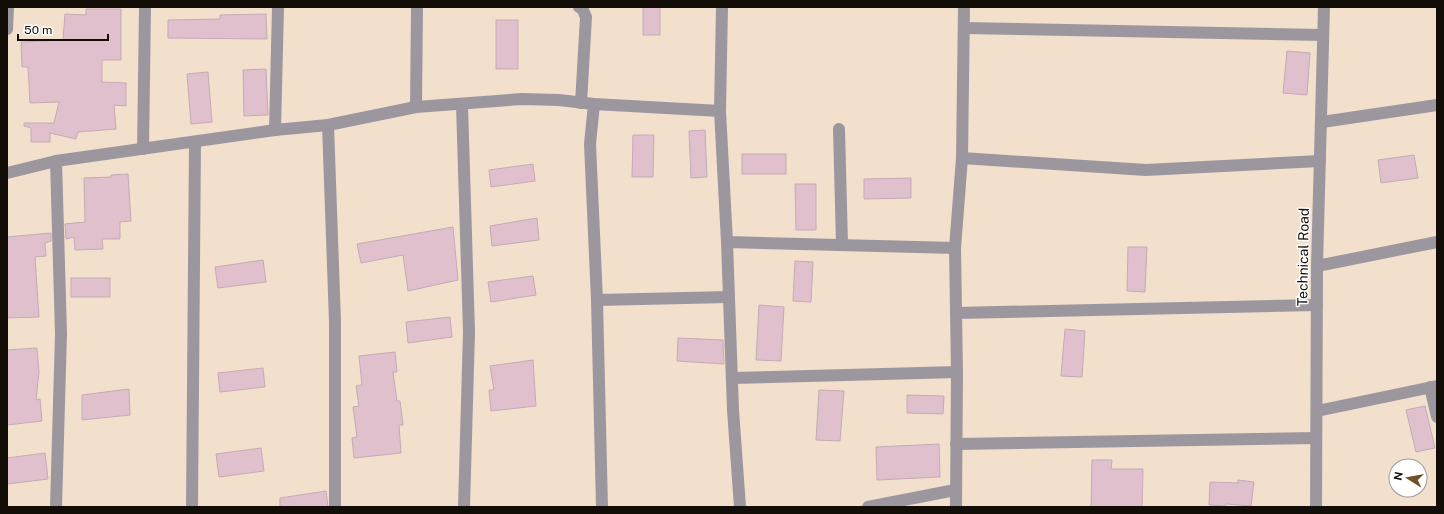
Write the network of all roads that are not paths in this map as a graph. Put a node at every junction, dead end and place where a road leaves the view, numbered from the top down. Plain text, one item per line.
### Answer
1 (8, 7) edge
2 (278, 7) edge
3 (417, 7) edge
4 (579, 7) edge
5 (722, 7) edge
6 (964, 7) edge
7 (1324, 7) edge
8 (145, 8) edge
9 (964, 28) junction
10 (7, 29) edge
11 (1323, 35) junction
12 (581, 103) junction
13 (594, 104) junction
14 (1437, 104) edge
15 (462, 105) junction
16 (416, 108) junction
17 (720, 111) junction
18 (1322, 122) junction
19 (328, 125) junction
20 (839, 129) dead end
21 (275, 130) junction
22 (195, 142) junction
23 (143, 149) junction
24 (962, 158) junction
25 (1320, 161) junction
26 (56, 162) junction
27 (7, 173) edge
28 (727, 242) junction
29 (1437, 242) edge
30 (842, 244) junction
31 (955, 248) junction
32 (1317, 266) junction
33 (729, 297) junction
34 (597, 300) junction
35 (1317, 305) junction
36 (956, 314) junction
37 (957, 372) junction
38 (733, 378) junction
39 (1433, 386) edge
40 (1317, 411) junction
41 (1437, 417) edge
42 (1316, 438) junction
43 (956, 444) junction
44 (956, 490) junction
45 (56, 507) edge
46 (192, 507) edge
47 (335, 507) edge
48 (464, 507) edge
49 (602, 507) edge
50 (740, 507) edge
51 (868, 507) edge
52 (956, 507) edge
53 (1316, 507) edge

1 - 10 street
2 - 21 street
3 - 16 street
4 - 12 street
5 - 17 street
6 - 9 street
7 - 11 street, Technical Road
8 - 23 street
9 - 11 street
9 - 24 street
11 - 18 street, Technical Road
12 - 13 street
12 - 15 street
13 - 17 street
13 - 34 street
14 - 18 street
15 - 16 street
15 - 48 street
16 - 19 street
17 - 28 street
18 - 25 street, Technical Road
19 - 21 street
19 - 47 street
20 - 30 street
21 - 22 street
22 - 23 street
22 - 46 street
23 - 26 street
24 - 25 street
24 - 31 street
25 - 32 street, Technical Road
26 - 27 street
26 - 45 street
28 - 30 street
28 - 33 street
29 - 32 street
30 - 31 street
31 - 36 street
32 - 35 street, Technical Road
33 - 34 street
33 - 38 street
34 - 49 street
35 - 36 street
35 - 40 street, Technical Road
36 - 37 street
37 - 38 street
37 - 43 street
38 - 50 street
39 - 40 street
39 - 41 street
40 - 42 street, Technical Road
42 - 43 street
42 - 53 street, Technical Road
43 - 44 street
44 - 51 street
44 - 52 street

